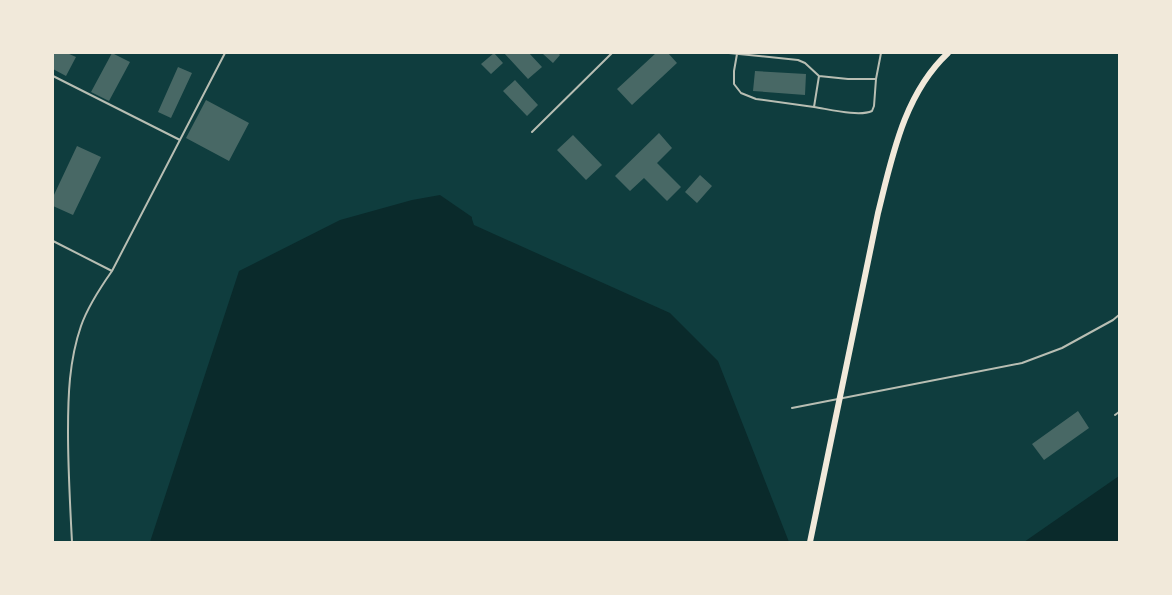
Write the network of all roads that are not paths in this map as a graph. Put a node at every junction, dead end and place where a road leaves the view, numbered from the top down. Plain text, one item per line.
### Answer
1 (225, 53) edge
2 (612, 53) edge
3 (729, 53) edge
4 (881, 53) edge
5 (737, 54) edge
6 (945, 55) edge
7 (53, 76) edge
8 (819, 76) junction
9 (876, 79) junction
10 (814, 107) junction
11 (532, 132) dead end
12 (180, 140) junction
13 (53, 241) edge
14 (112, 271) junction
15 (1119, 314) edge
16 (792, 408) dead end
17 (1119, 412) edge
18 (1115, 415) dead end
19 (72, 542) edge
20 (810, 542) edge

1 - 12 lane
2 - 11 lane
3 - 5 lane
4 - 9 lane
5 - 8 lane
5 - 10 lane
6 - 20 highway
7 - 12 lane
8 - 9 lane
8 - 10 lane
9 - 10 lane
12 - 14 lane
13 - 14 lane
14 - 19 lane
15 - 16 lane
17 - 18 lane

